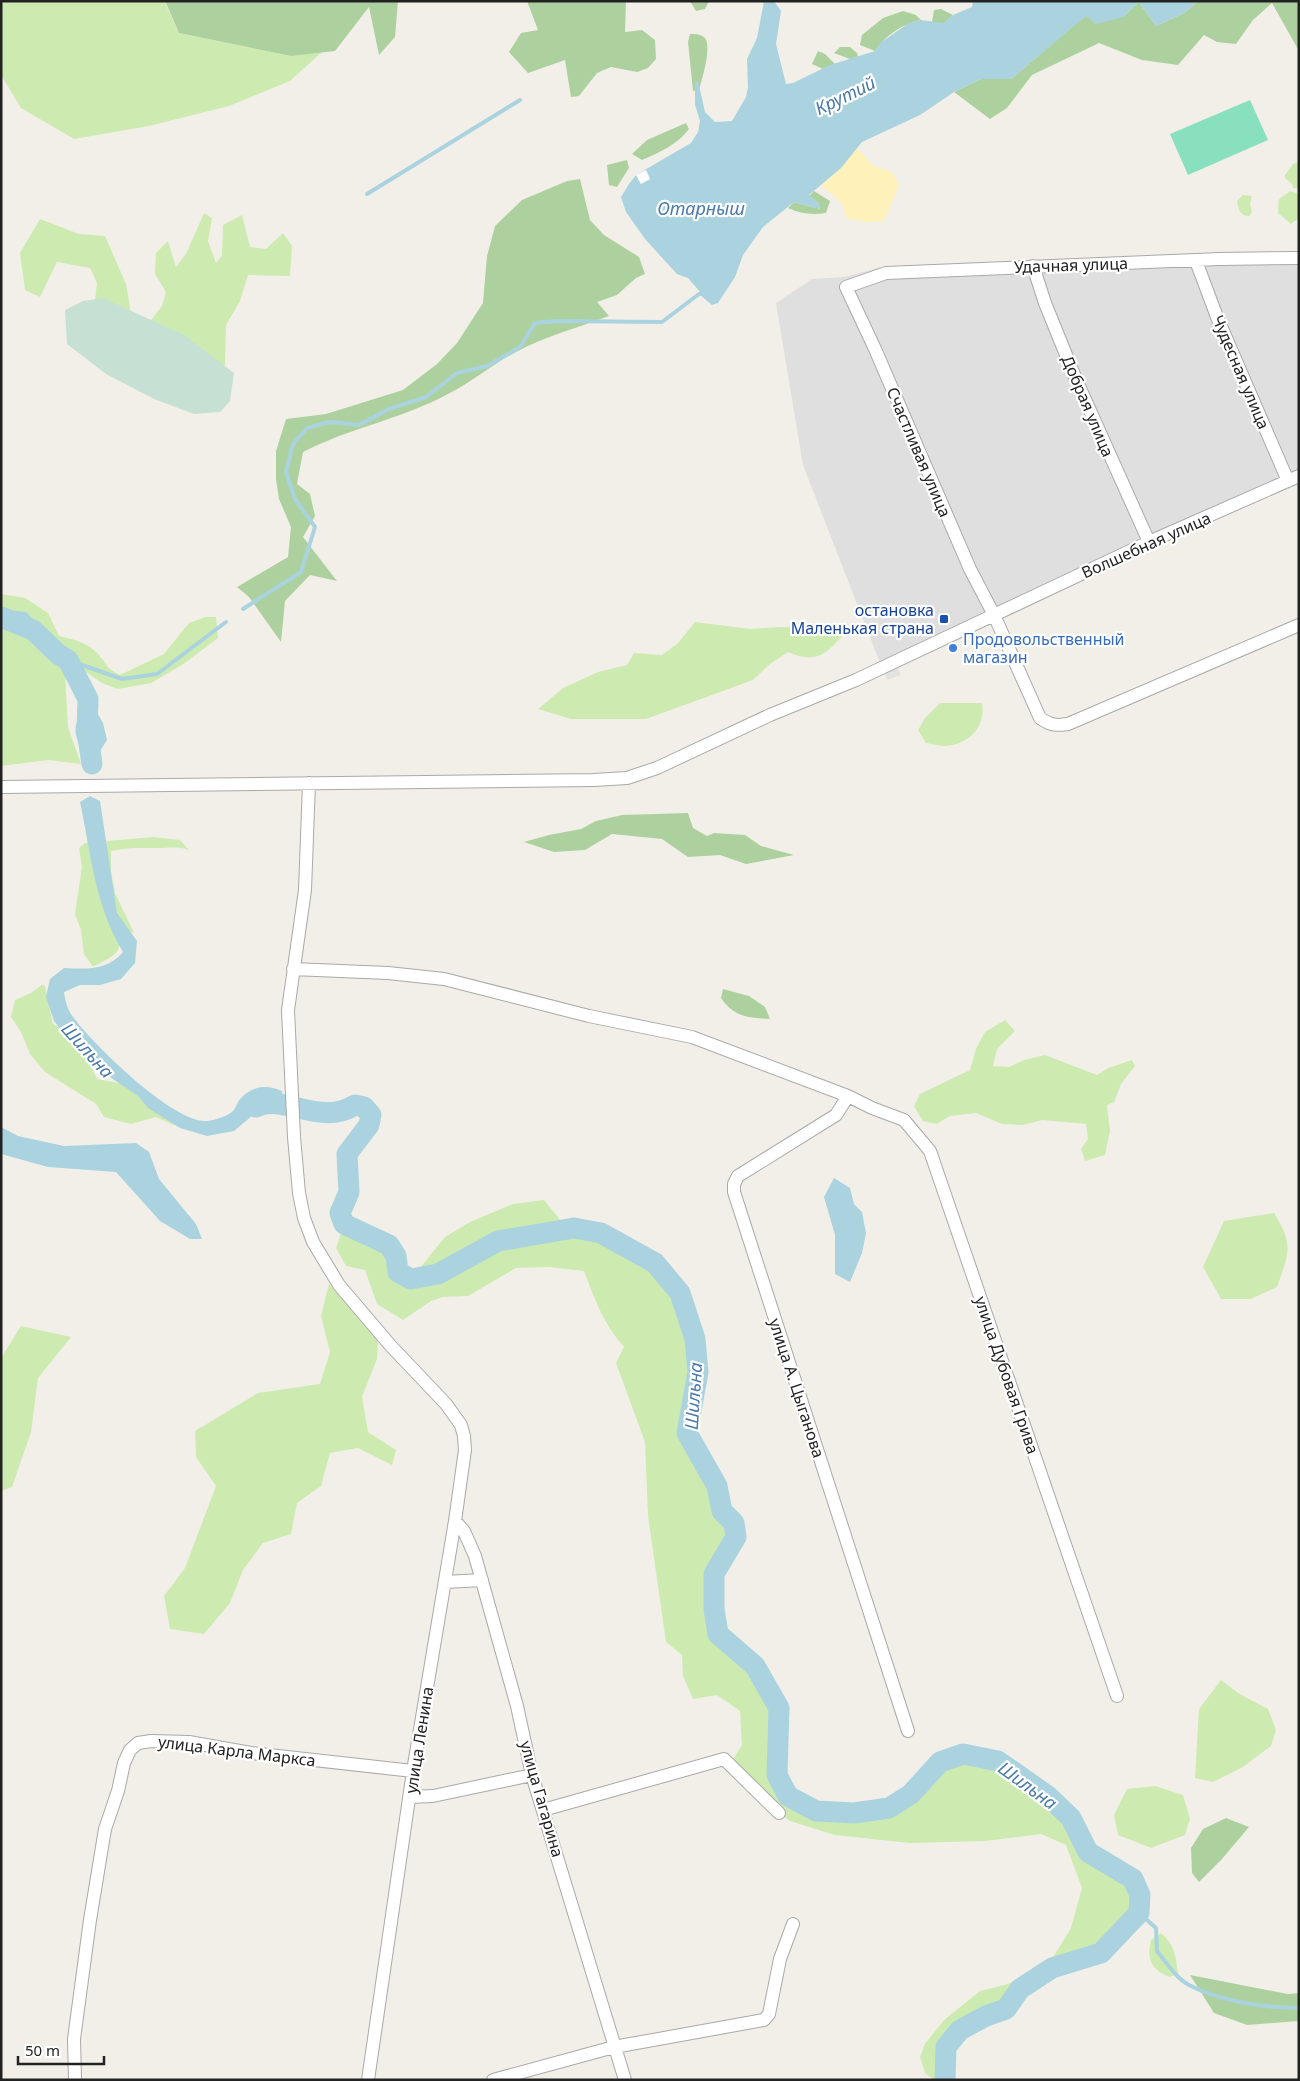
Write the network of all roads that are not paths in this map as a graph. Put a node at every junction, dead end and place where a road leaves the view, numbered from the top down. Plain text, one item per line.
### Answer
1 (1299, 258) edge
2 (1196, 261) junction
3 (1033, 266) junction
4 (846, 287) joint
5 (1294, 479) edge
6 (1149, 542) junction
7 (994, 615) junction
8 (1299, 625) edge
9 (309, 783) junction
10 (1, 786) edge
11 (293, 969) junction
12 (848, 1096) junction
13 (456, 1521) junction
14 (482, 1580) junction
15 (445, 1582) junction
16 (1116, 1696) dead end
17 (908, 1732) dead end
18 (413, 1771) junction
19 (532, 1774) junction
20 (410, 1797) junction
21 (544, 1810) junction
22 (779, 1813) dead end
23 (793, 1924) dead end
24 (614, 2047) junction
25 (74, 2080) edge
26 (368, 2080) edge
27 (493, 2080) edge
28 (625, 2080) edge

1 - 2 street, Удачная улица
2 - 3 street, Удачная улица
2 - 5 street, Чудесная улица
3 - 4 street, Удачная улица
3 - 6 street, Добрая улица
4 - 7 street, Счастливая улица
5 - 6 street, Волшебная улица
6 - 7 street, Волшебная улица
7 - 8 street, Счастливая улица
7 - 9 street, Волшебная улица
9 - 10 street, Волшебная улица
9 - 11 street, улица Ленина
11 - 12 street, улица Дубовая Грива
11 - 13 street, улица Ленина
12 - 16 street, улица Дубовая Грива
12 - 17 street, улица А. Цыганова
13 - 14 street, улица Гагарина
13 - 15 street, улица Ленина
14 - 15 street
14 - 19 street, улица Гагарина
15 - 18 street, улица Ленина
18 - 20 street, улица Ленина
18 - 25 street, улица Карла Маркса
19 - 20 street
19 - 21 street, улица Гагарина
20 - 26 street, улица Ленина
21 - 22 street
21 - 24 street, улица Гагарина
23 - 24 street
24 - 27 street
24 - 28 street, улица Гагарина

